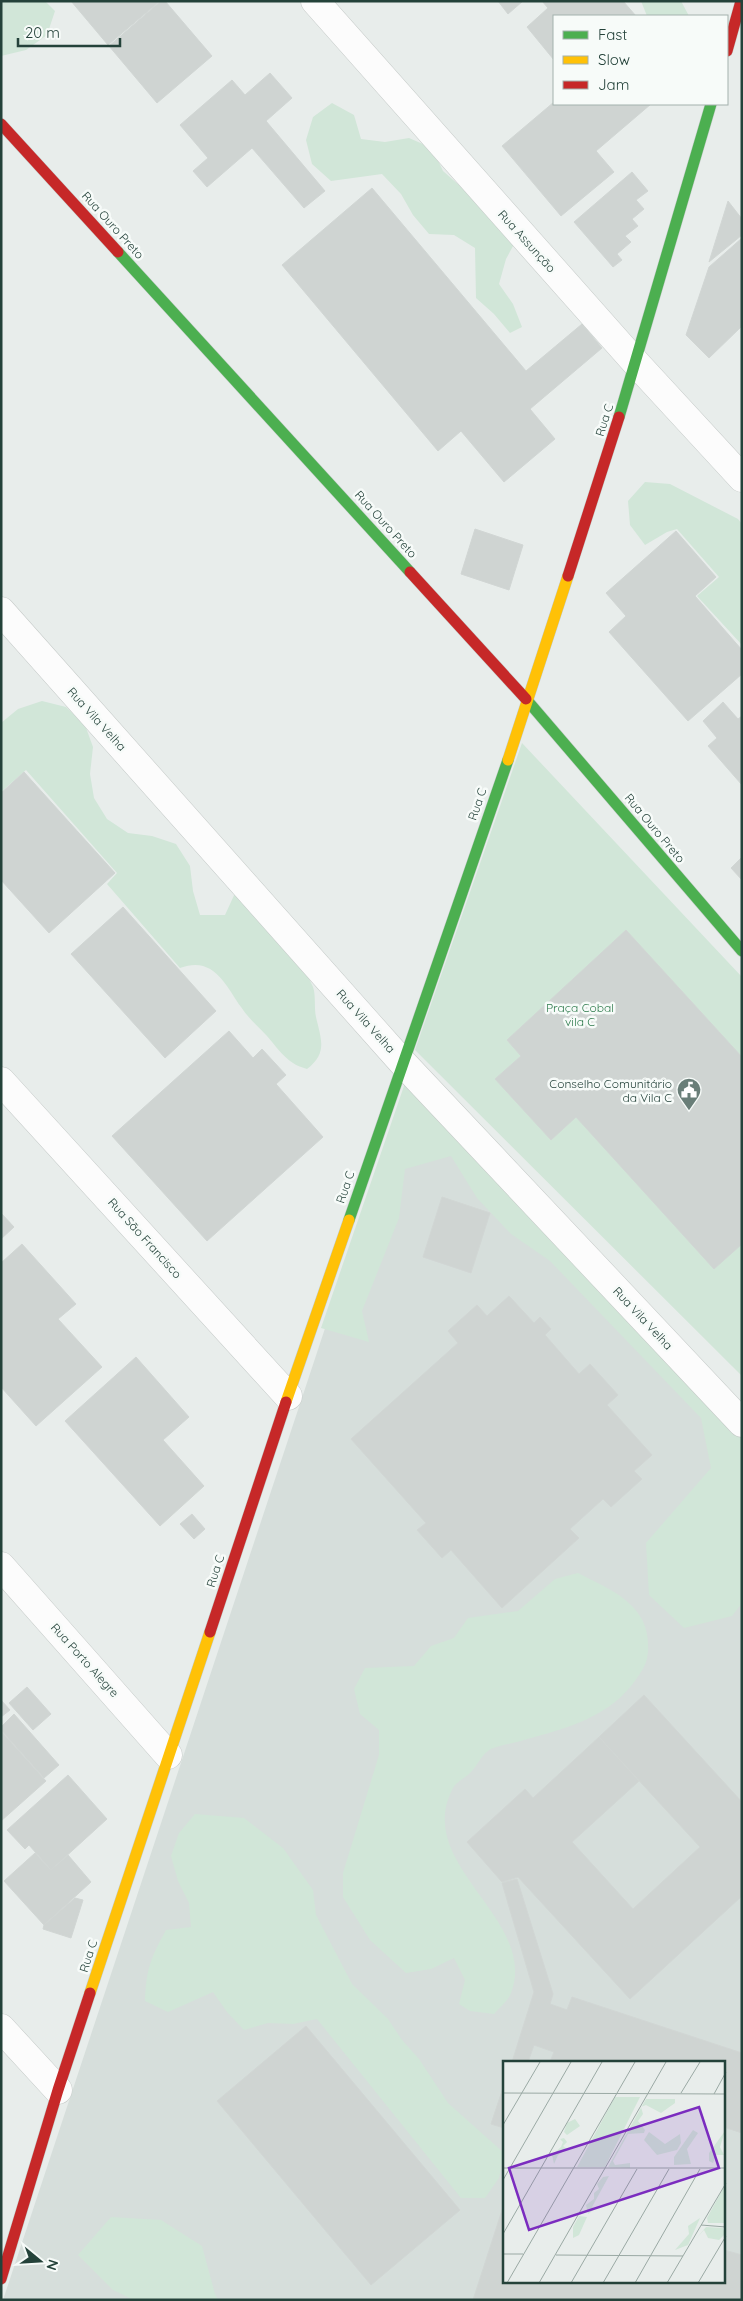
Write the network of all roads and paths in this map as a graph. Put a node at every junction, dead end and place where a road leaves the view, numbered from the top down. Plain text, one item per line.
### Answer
1 (315, 1) edge
2 (741, 1) edge
3 (728, 47) edge
4 (712, 105) edge
5 (1, 124) edge
6 (636, 364) junction
7 (742, 478) edge
8 (1, 611) edge
9 (528, 701) junction
10 (742, 951) edge
11 (402, 1062) junction
12 (1, 1081) edge
13 (288, 1396) junction
14 (742, 1423) edge
15 (1, 1566) edge
16 (168, 1755) junction
17 (1, 2028) edge
18 (58, 2090) junction
19 (1, 2279) edge

1 - 6 street, Rua Assunção
2 - 3 street
4 - 6 street, Rua C
5 - 9 street, Rua Ouro Preto
6 - 7 street, Rua Assunção
6 - 9 street, Rua C
8 - 11 street, Rua Vila Velha
9 - 10 street, Rua Ouro Preto
9 - 11 street, Rua C
11 - 13 street, Rua C
11 - 14 street, Rua Vila Velha
12 - 13 street, Rua São Francisco
13 - 16 street, Rua C
15 - 16 street, Rua Porto Alegre
16 - 18 street, Rua C
17 - 18 street
18 - 19 street, Rua C

